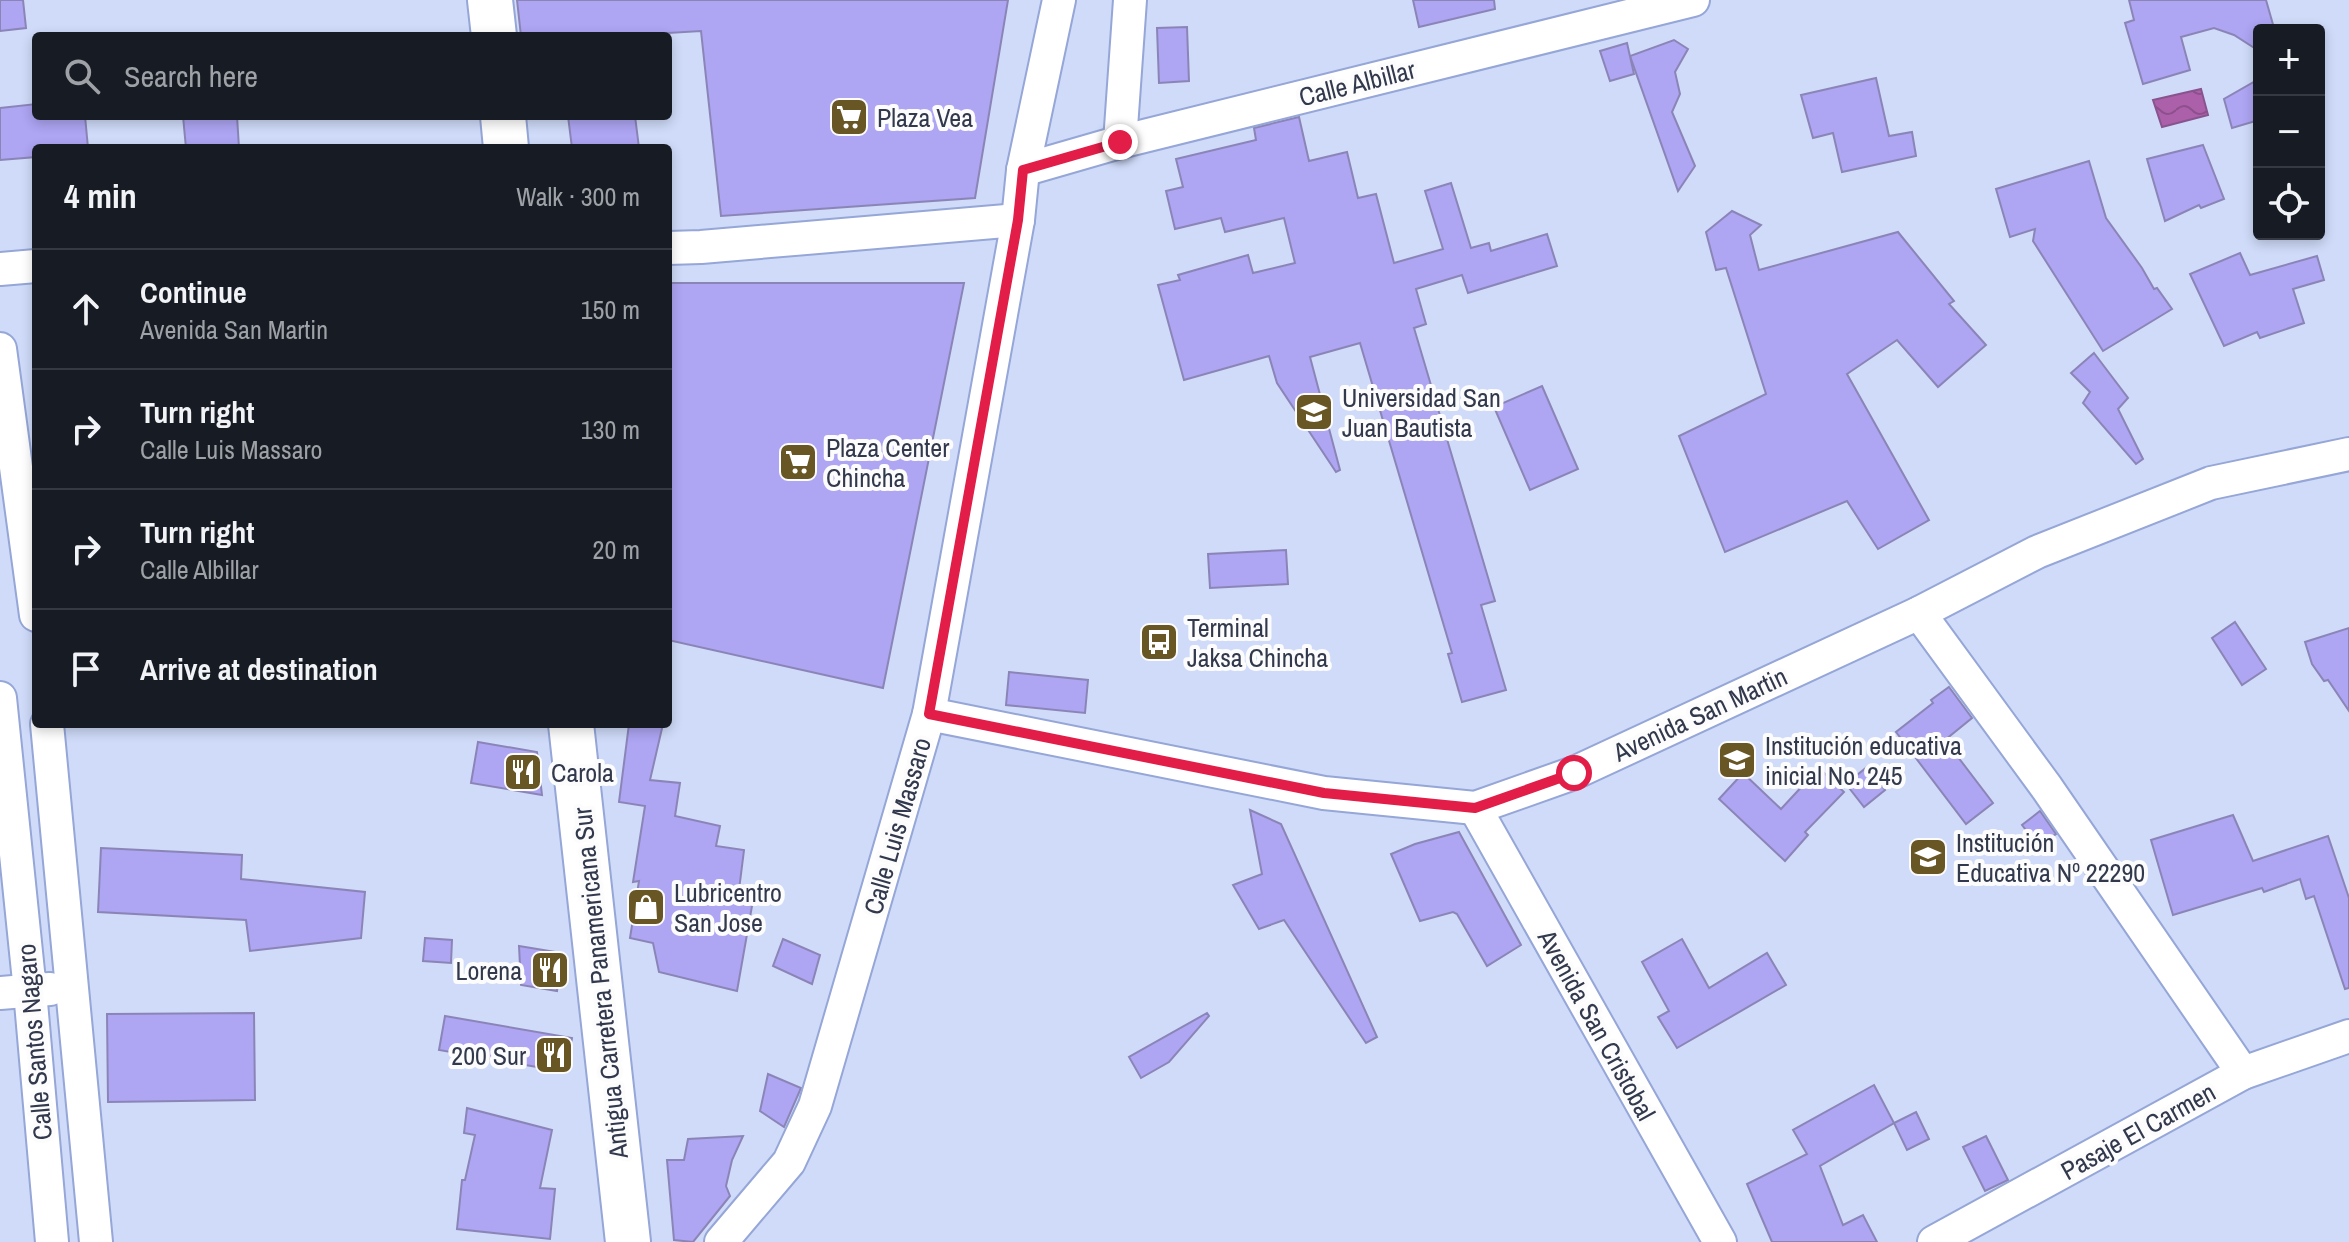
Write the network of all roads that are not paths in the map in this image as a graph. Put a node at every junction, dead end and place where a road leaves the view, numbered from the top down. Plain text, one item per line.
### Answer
1 (490, 0) edge
2 (1059, 0) edge
3 (1130, 0) edge
4 (1692, 0) edge
5 (494, 32) edge
6 (503, 120) edge
7 (1120, 142) junction
8 (506, 144) edge
9 (1023, 170) junction
10 (1018, 220) junction
11 (672, 248) edge
12 (32, 266) edge
13 (0, 269) edge
14 (0, 349) edge
15 (2349, 454) edge
16 (32, 553) edge
17 (1919, 613) junction
18 (0, 698) edge
19 (929, 714) junction
20 (47, 728) edge
21 (571, 728) edge
22 (1475, 808) junction
23 (73, 987) junction
24 (15, 992) edge
25 (2349, 1036) edge
26 (2243, 1073) junction
27 (52, 1242) edge
28 (96, 1242) edge
29 (628, 1242) edge
30 (721, 1242) edge
31 (1720, 1242) edge
32 (1934, 1242) edge

1 - 5 highway
2 - 9 street, Calle Luis Massaro
3 - 7 street
4 - 7 street, Calle Albillar
6 - 8 highway
7 - 9 street, Calle Albillar
9 - 10 street, Calle Luis Massaro
10 - 11 street
10 - 19 street, Calle Luis Massaro
12 - 13 street
14 - 16 street
15 - 17 street, Avenida San Martin
17 - 22 street, Avenida San Martin
17 - 26 street
18 - 24 street, Calle Santos Nagaro
19 - 22 street, Avenida San Martin
19 - 30 street, Calle Luis Massaro
20 - 23 street, Calle Santos Nagaro
21 - 29 highway, Antigua Carretera Panamericana Sur
22 - 31 street, Avenida San Cristobal
23 - 24 street
23 - 28 street, Calle Santos Nagaro
24 - 27 street, Calle Santos Nagaro
25 - 26 street, Pasaje El Carmen
26 - 32 street, Pasaje El Carmen

